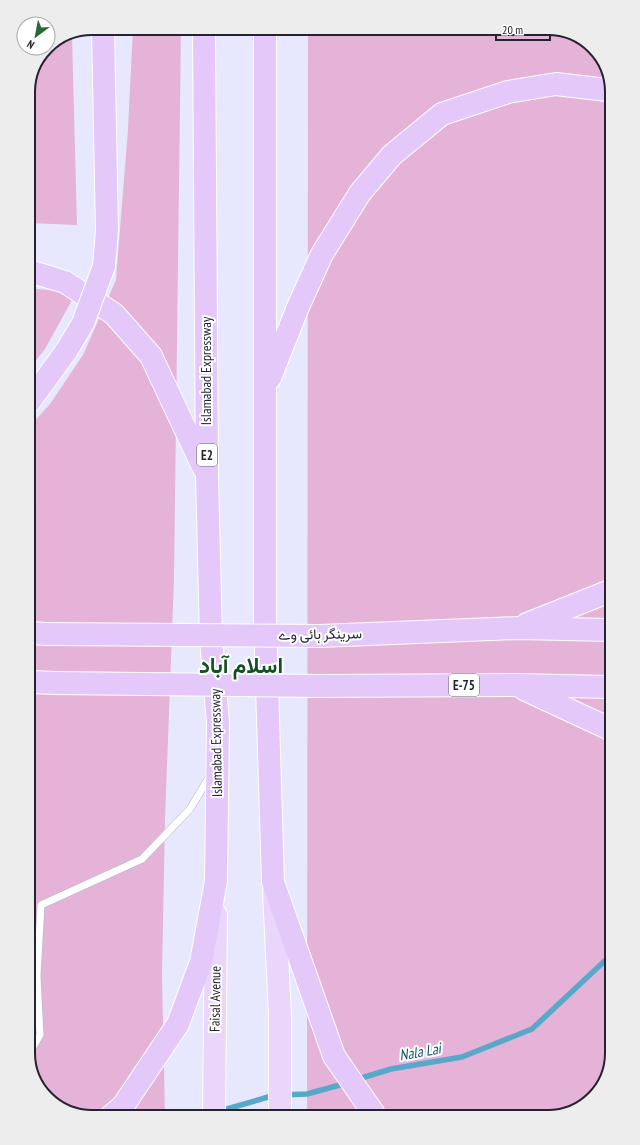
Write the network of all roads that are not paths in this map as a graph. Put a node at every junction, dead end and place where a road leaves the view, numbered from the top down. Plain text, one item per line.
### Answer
1 (103, 35) edge
2 (204, 35) edge
3 (265, 35) edge
4 (605, 90) edge
5 (35, 273) edge
6 (266, 388) junction
7 (35, 394) edge
8 (207, 475) junction
9 (605, 593) edge
10 (518, 628) junction
11 (605, 630) edge
12 (39, 634) edge
13 (35, 682) edge
14 (516, 685) junction
15 (605, 687) edge
16 (605, 727) edge
17 (217, 763) junction
18 (216, 882) junction
19 (273, 882) junction
20 (35, 1044) edge
21 (118, 1110) edge
22 (214, 1110) edge
23 (280, 1110) edge
24 (371, 1110) edge

1 - 7 highway, bridge
2 - 8 highway, Islamabad Expressway / E2
3 - 6 highway
4 - 6 highway
5 - 8 highway
6 - 19 highway
8 - 17 highway, Islamabad Expressway / E2
9 - 10 highway
10 - 11 highway, سرینگر ہائی وے
10 - 12 highway, سرینگر ہائی وے, bridge
13 - 14 highway, E-75, bridge
14 - 15 highway, E-75
14 - 16 highway
17 - 18 highway, Islamabad Expressway / E2
17 - 20 lane
18 - 21 highway, Islamabad Expressway
18 - 22 main road, Faisal Avenue
19 - 23 main road
19 - 24 highway

